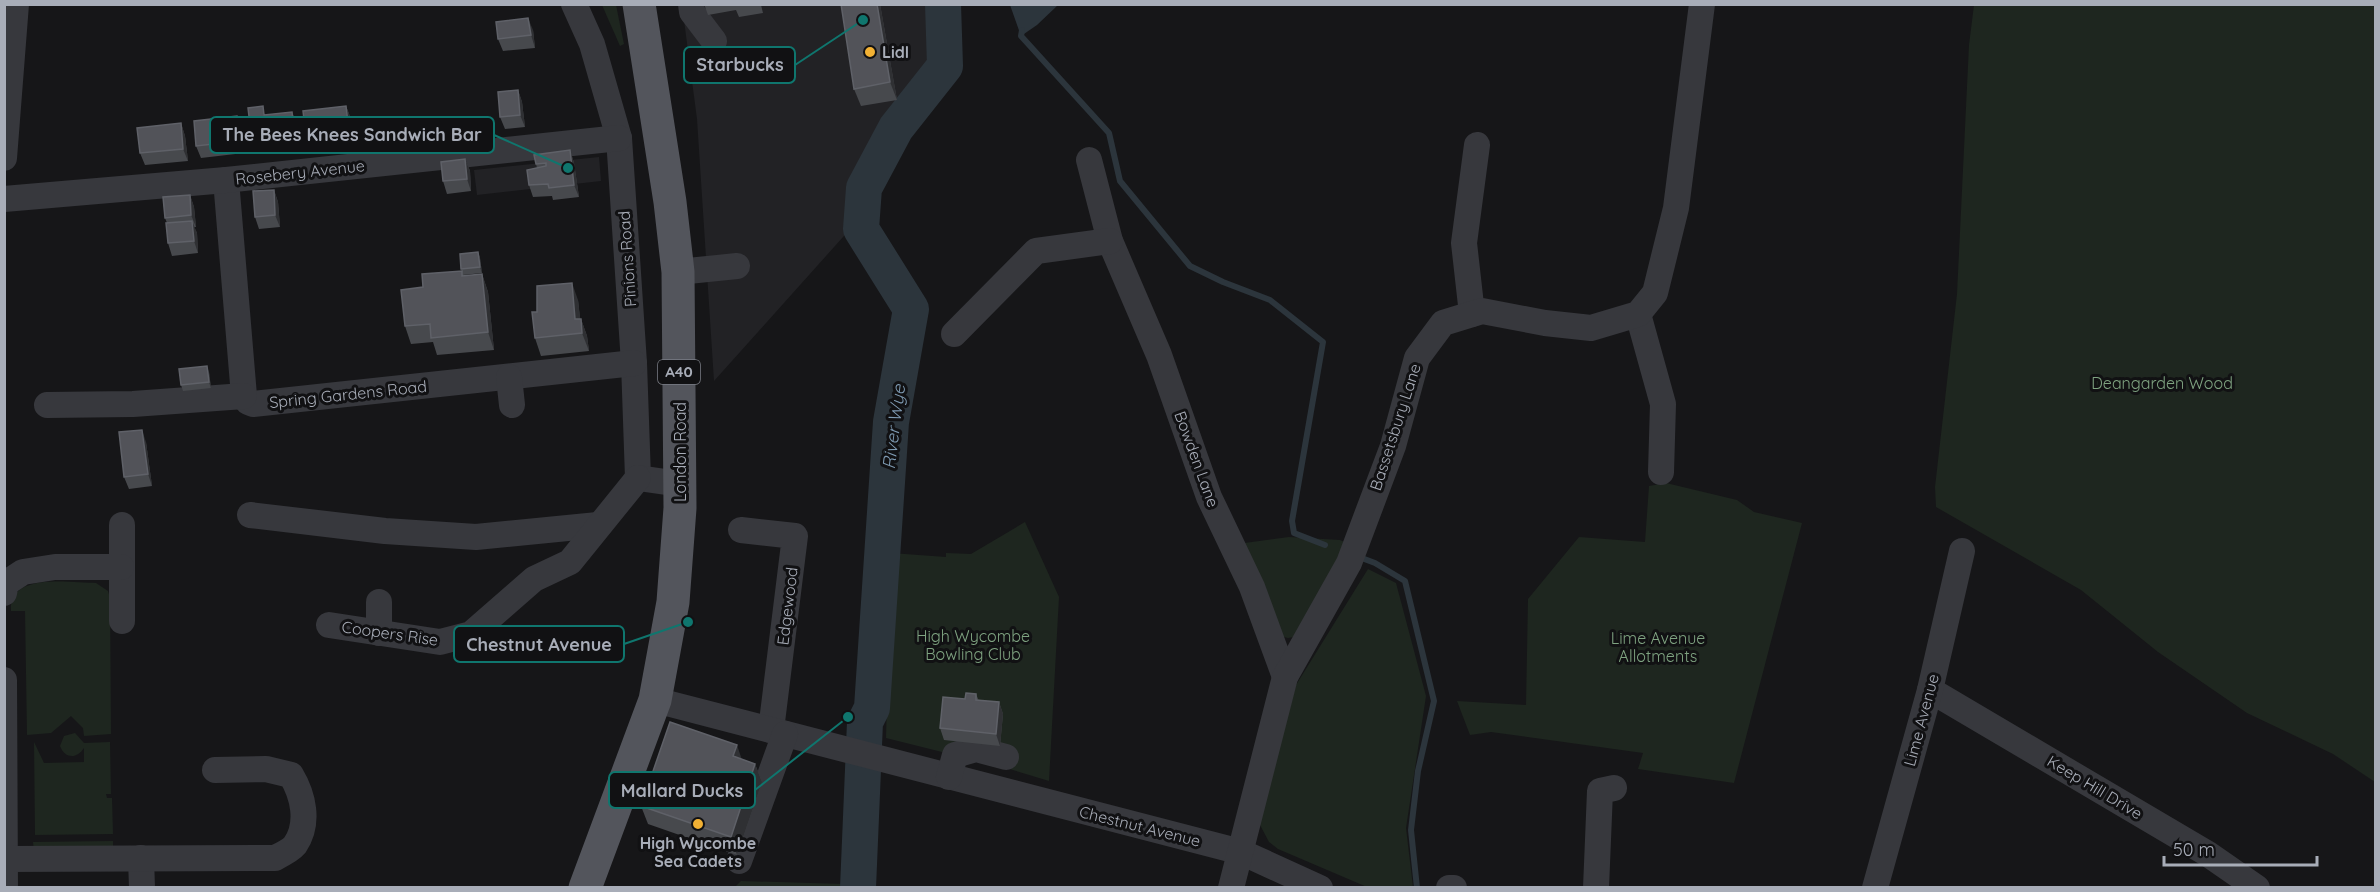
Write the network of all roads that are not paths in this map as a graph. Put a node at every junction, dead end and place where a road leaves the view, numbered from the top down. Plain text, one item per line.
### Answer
1 (16, 4) edge
2 (574, 4) edge
3 (639, 4) edge
4 (691, 4) edge
5 (1702, 4) edge
6 (714, 41) dead end
7 (619, 138) junction
8 (1477, 145) dead end
9 (4, 159) edge
10 (1089, 160) dead end
11 (226, 180) junction
12 (9, 192) edge
13 (1110, 241) junction
14 (736, 266) dead end
15 (678, 272) junction
16 (1472, 314) junction
17 (1638, 314) junction
18 (954, 334) dead end
19 (634, 363) junction
20 (509, 377) junction
21 (244, 396) junction
22 (47, 405) dead end
23 (512, 405) dead end
24 (1661, 472) dead end
25 (638, 478) junction
26 (680, 484) junction
27 (250, 515) dead end
28 (122, 525) dead end
29 (598, 525) junction
30 (741, 530) dead end
31 (1962, 551) dead end
32 (121, 567) junction
33 (4, 593) edge
34 (379, 602) dead end
35 (122, 621) dead end
36 (328, 625) dead end
37 (379, 633) junction
38 (1285, 677) junction
39 (4, 680) edge
40 (1930, 690) junction
41 (655, 700) junction
42 (778, 732) junction
43 (1006, 757) dead end
44 (215, 770) dead end
45 (949, 777) junction
46 (1614, 788) dead end
47 (1241, 852) junction
48 (141, 858) junction
49 (5, 859) edge
50 (739, 861) dead end
51 (5, 888) edge
52 (142, 888) edge
53 (585, 888) edge
54 (1230, 888) edge
55 (1320, 888) edge
56 (1449, 888) edge
57 (1454, 888) edge
58 (1596, 888) edge
59 (1875, 888) edge
60 (2257, 888) edge

1 - 9 street
2 - 7 street, Pinions Road
3 - 15 main road, London Road / A40
4 - 6 street
5 - 17 street
7 - 11 street, Rosebery Avenue
7 - 19 street, Pinions Road
8 - 16 street
10 - 13 street, Bowden Lane
11 - 12 street, Rosebery Avenue
11 - 21 street, Spring Gardens Road
13 - 18 street
13 - 38 street, Bowden Lane
14 - 15 street
15 - 26 main road, London Road / A40
16 - 17 street, Bassetsbury Lane
16 - 38 street, Bassetsbury Lane
17 - 24 street
19 - 20 street, Spring Gardens Road
19 - 25 street, Pinions Road
20 - 21 street, Spring Gardens Road
20 - 23 street
21 - 22 street
25 - 26 street
25 - 29 street, Coopers Rise
26 - 41 main road, London Road / A40
27 - 29 street
28 - 32 street
29 - 37 street, Coopers Rise
30 - 42 street, Edgewood
31 - 40 street, Lime Avenue
32 - 33 street
32 - 35 street
34 - 37 street
36 - 37 street, Coopers Rise
38 - 47 street, Bassetsbury Lane
39 - 49 street
40 - 59 street, Lime Avenue
40 - 60 street, Keep Hill Drive
41 - 42 street, Chestnut Avenue
41 - 53 main road, London Road / A40
42 - 45 street, Chestnut Avenue
42 - 50 street
43 - 45 street
44 - 48 street
45 - 47 street, Chestnut Avenue
46 - 58 street
47 - 54 street, Bassetsbury Lane
47 - 55 street, Chestnut Avenue
48 - 49 street
48 - 52 street
49 - 51 street
56 - 57 street

